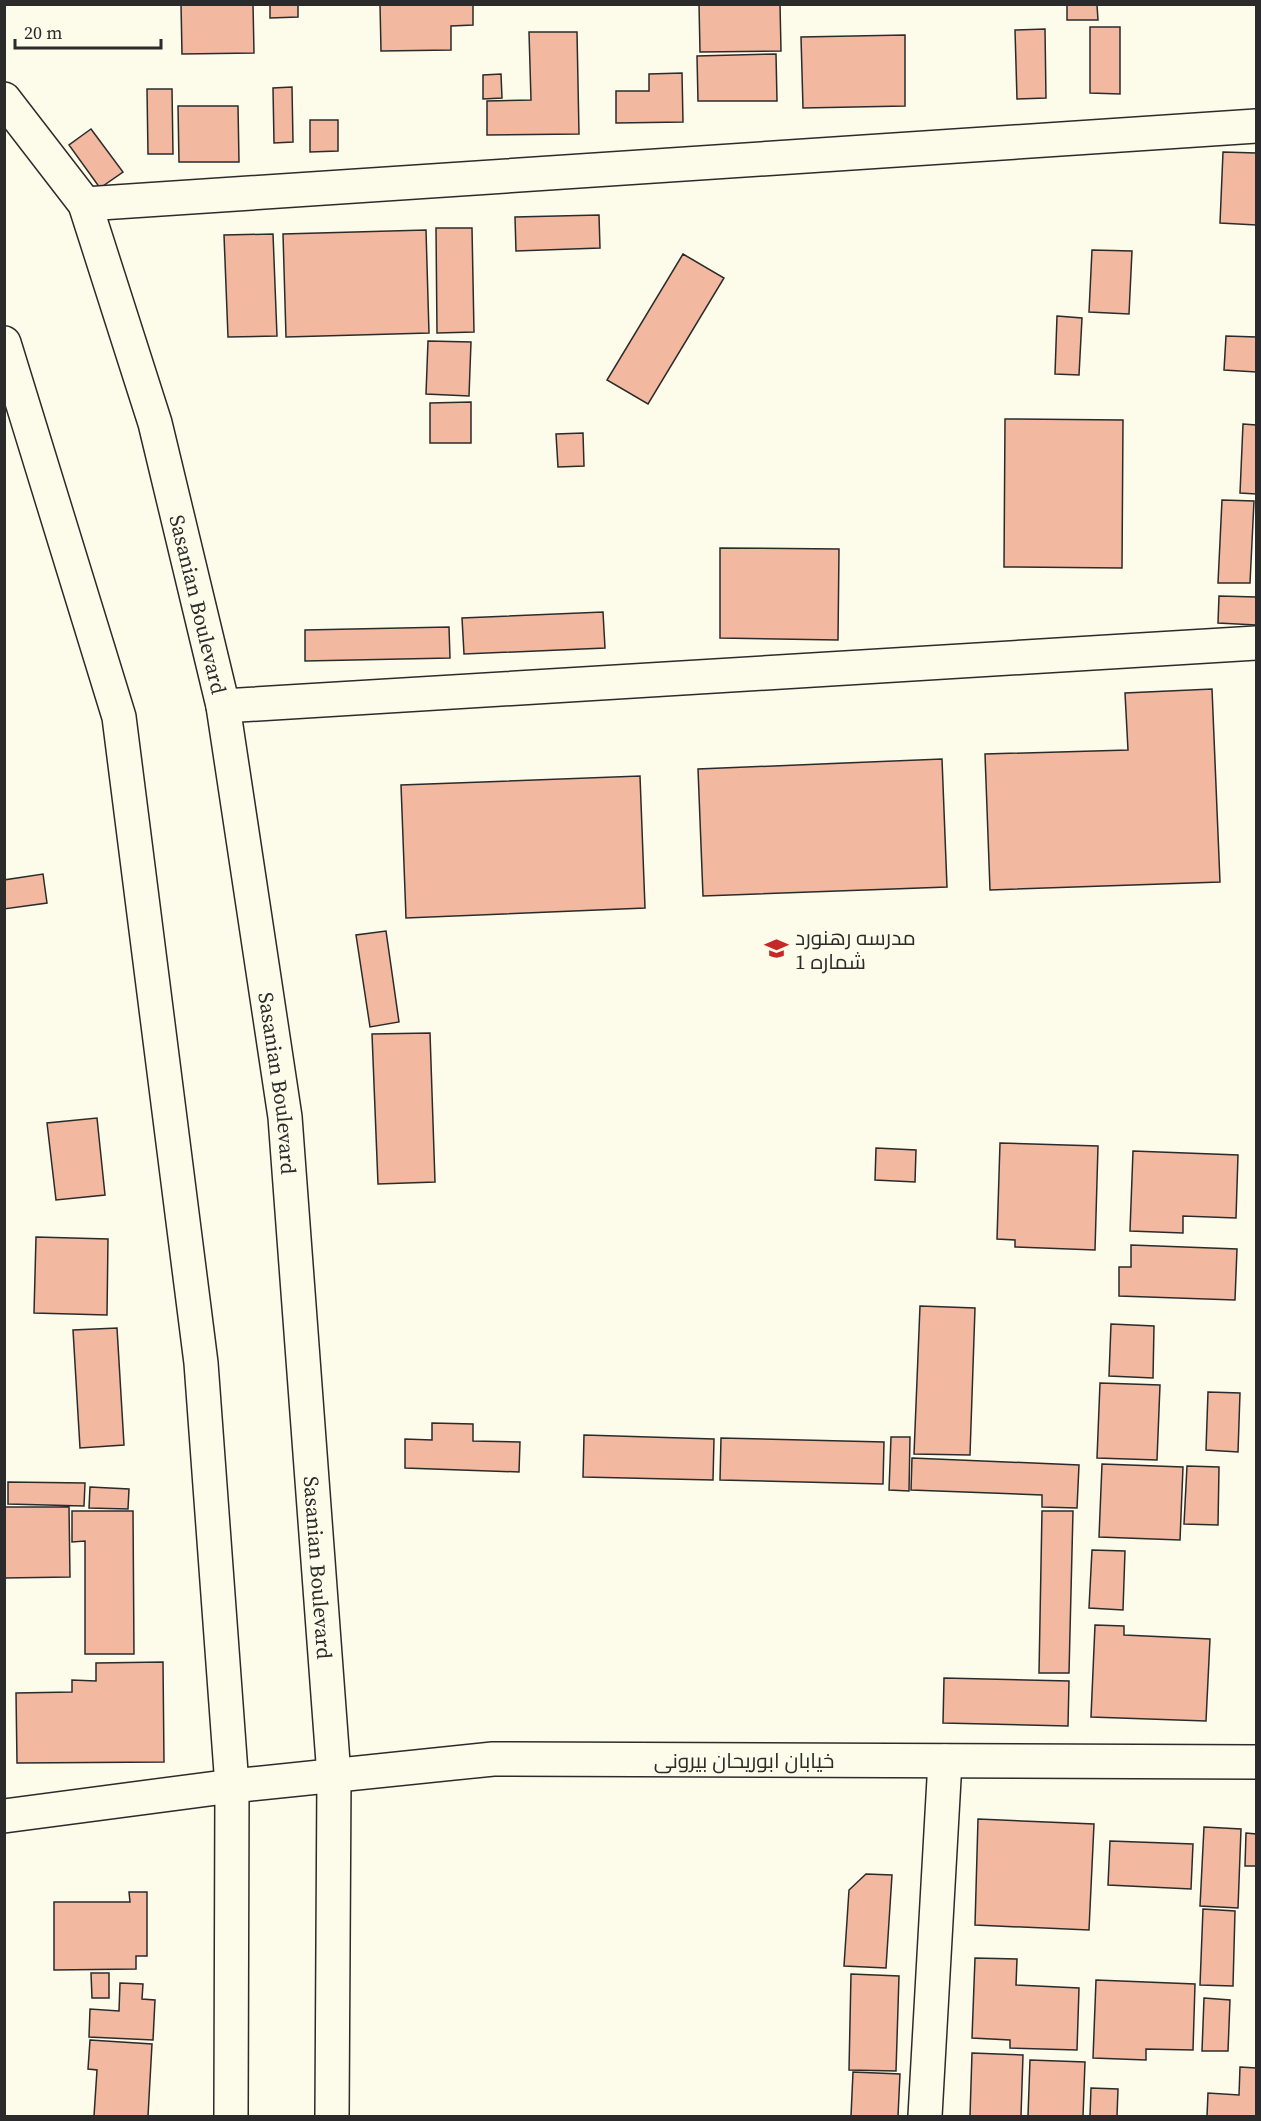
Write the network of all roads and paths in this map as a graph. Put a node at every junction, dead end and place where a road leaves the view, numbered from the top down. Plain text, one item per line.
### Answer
1 (4, 99) edge
2 (1257, 126) edge
3 (85, 204) junction
4 (4, 343) edge
5 (1257, 643) edge
6 (223, 706) junction
7 (945, 1761) junction
8 (1257, 1762) edge
9 (334, 1776) junction
10 (232, 1786) junction
11 (4, 1816) edge
12 (231, 2116) edge
13 (332, 2116) edge
14 (925, 2116) edge

1 - 3 main road, Sasanian Boulevard
2 - 3 main road
3 - 6 main road, Sasanian Boulevard
4 - 10 main road
5 - 6 main road
6 - 9 main road, Sasanian Boulevard
7 - 8 main road, خیابان ابوریحان بیرونی
7 - 9 main road, خیابان ابوریحان بیرونی
7 - 14 main road
9 - 10 main road, خیابان ابوریحان بیرونی
9 - 13 main road, Sasanian Boulevard
10 - 11 main road, خیابان ابوریحان بیرونی
10 - 12 main road

